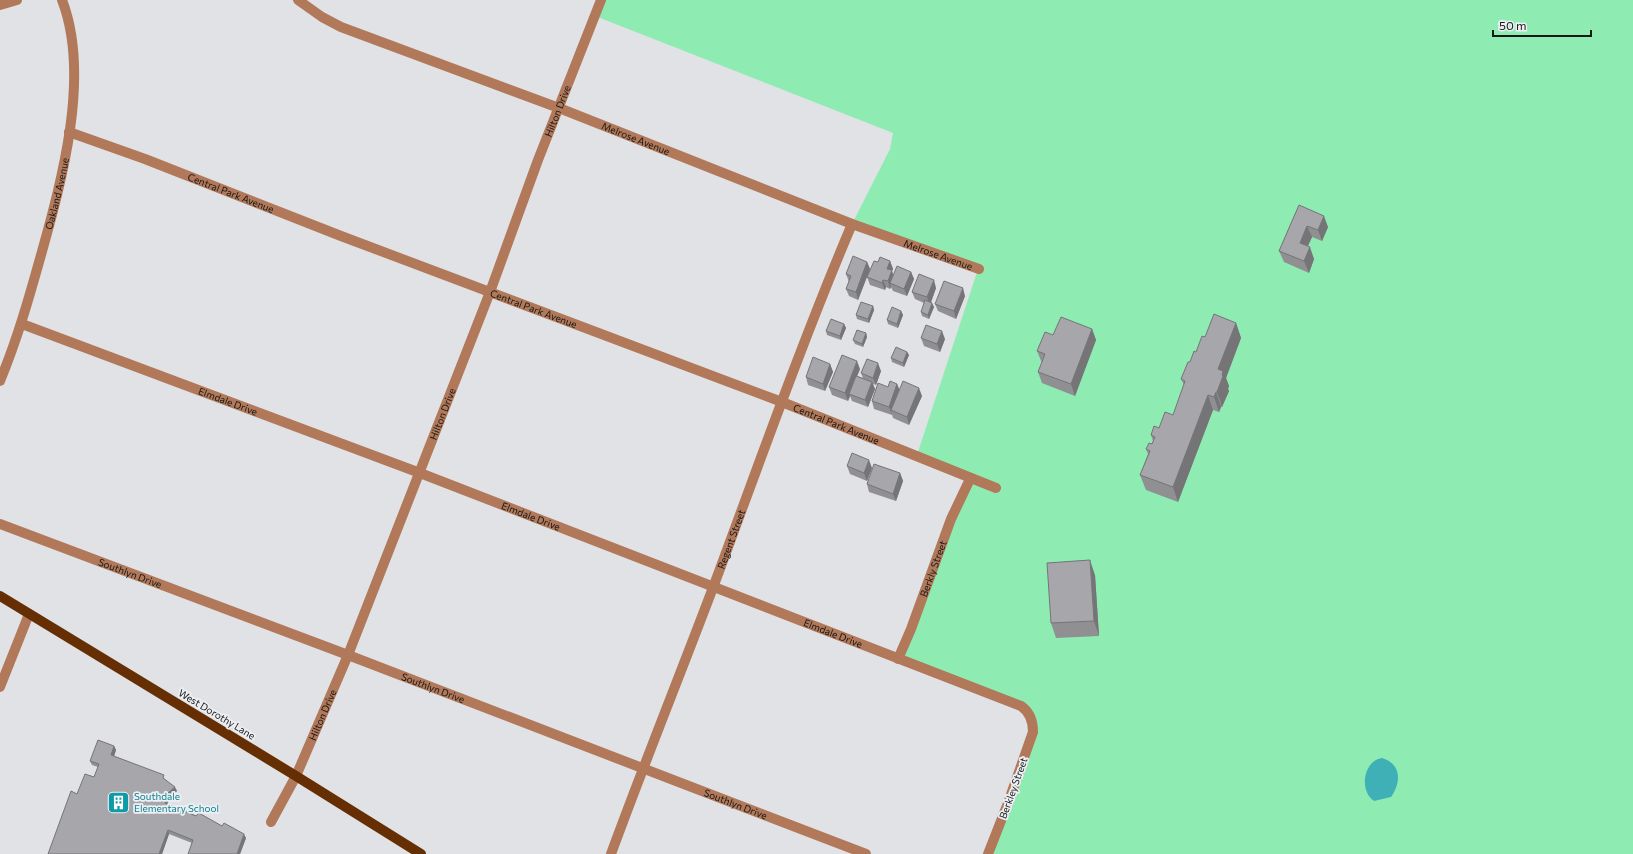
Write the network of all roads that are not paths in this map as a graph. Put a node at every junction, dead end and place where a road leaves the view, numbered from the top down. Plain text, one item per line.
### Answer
1 (17, 0) edge
2 (62, 0) edge
3 (298, 0) edge
4 (601, 0) edge
5 (0, 5) edge
6 (559, 108) junction
7 (69, 132) junction
8 (852, 224) junction
9 (978, 269) dead end
10 (490, 292) junction
11 (22, 324) junction
12 (0, 381) edge
13 (782, 402) junction
14 (420, 473) junction
15 (970, 478) junction
16 (996, 488) dead end
17 (0, 524) edge
18 (713, 588) junction
19 (0, 596) edge
20 (29, 614) junction
21 (348, 655) junction
22 (898, 659) junction
23 (0, 687) edge
24 (1032, 720) joint
25 (642, 768) junction
26 (296, 776) junction
27 (271, 822) dead end
28 (420, 854) edge
29 (611, 854) edge
30 (866, 854) edge
31 (988, 854) edge

1 - 5 street
2 - 7 street, Oakland Avenue
3 - 6 street, Melrose Avenue
4 - 6 street, Hilton Drive
6 - 8 street, Melrose Avenue
6 - 10 street, Hilton Drive
7 - 10 street, Central Park Avenue
7 - 11 street, Oakland Avenue
8 - 9 street, Melrose Avenue
8 - 13 street, Regent Street
10 - 13 street, Central Park Avenue
10 - 14 street, Hilton Drive
11 - 12 street, Oakland Avenue
11 - 14 street, Elmdale Drive
13 - 15 street, Central Park Avenue
13 - 18 street, Regent Street
14 - 18 street, Elmdale Drive
14 - 21 street, Hilton Drive
15 - 16 street, Central Park Avenue
15 - 22 street, Berkly Street
17 - 21 street, Southlyn Drive
18 - 22 street, Elmdale Drive
18 - 25 street, Regent Street
19 - 20 main road, West Dorothy Lane
20 - 23 street
20 - 26 main road, West Dorothy Lane
21 - 25 street, Southlyn Drive
21 - 26 street, Hilton Drive
22 - 24 street, Elmdale Drive
24 - 31 street, Berkley Street
25 - 29 street, Regent Street
25 - 30 street, Southlyn Drive
26 - 27 street, Hilton Drive
26 - 28 main road, West Dorothy Lane

